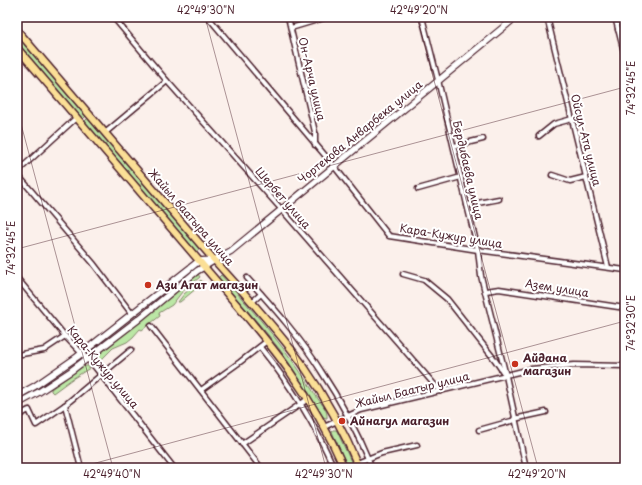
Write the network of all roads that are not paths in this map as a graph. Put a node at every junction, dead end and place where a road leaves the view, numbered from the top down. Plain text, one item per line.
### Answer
1 (113, 17) edge
2 (208, 17) edge
3 (288, 17) edge
4 (422, 17) edge
5 (547, 17) edge
6 (615, 17) edge
7 (324, 18) dead end
8 (513, 18) edge
9 (291, 28) junction
10 (625, 28) edge
11 (17, 30) edge
12 (618, 30) junction
13 (17, 48) edge
14 (625, 56) edge
15 (438, 80) junction
16 (167, 81) junction
17 (76, 118) junction
18 (572, 119) junction
19 (105, 133) junction
20 (539, 136) dead end
21 (483, 139) dead end
22 (315, 145) junction
23 (454, 146) junction
24 (334, 166) junction
25 (17, 173) edge
26 (552, 175) dead end
27 (461, 177) junction
28 (586, 177) junction
29 (418, 189) dead end
30 (499, 199) dead end
31 (468, 205) junction
32 (282, 210) junction
33 (478, 250) junction
34 (215, 260) junction
35 (199, 261) junction
36 (203, 266) junction
37 (608, 267) junction
38 (625, 270) edge
39 (403, 274) dead end
40 (17, 278) edge
41 (247, 278) dead end
42 (486, 291) junction
43 (262, 294) junction
44 (252, 302) junction
45 (625, 308) edge
46 (132, 314) junction
47 (151, 326) dead end
48 (65, 336) junction
49 (267, 341) junction
50 (260, 347) junction
51 (130, 350) dead end
52 (22, 354) dead end
53 (82, 354) junction
54 (87, 359) junction
55 (625, 367) edge
56 (101, 375) junction
57 (506, 376) junction
58 (200, 390) junction
59 (440, 391) junction
60 (17, 396) edge
61 (308, 399) junction
62 (17, 404) edge
63 (300, 404) junction
64 (65, 405) junction
65 (546, 412) dead end
66 (17, 416) edge
67 (348, 416) junction
68 (515, 420) junction
69 (336, 421) junction
70 (324, 427) junction
71 (479, 430) dead end
72 (242, 444) junction
73 (417, 444) dead end
74 (368, 458) junction
75 (358, 466) edge
76 (81, 468) edge
77 (174, 468) edge
78 (261, 468) edge
79 (334, 468) edge
80 (344, 468) edge
81 (372, 468) edge
82 (526, 468) edge

1 - 16 street, Шербет улица
2 - 22 street, Кара-Кужур улица
3 - 9 street, Он-Арча улица
4 - 15 street, Бердибаева улица
5 - 18 street, Ойсул-Ата улица
6 - 12 street
7 - 9 street
8 - 15 main road, Чортекова Анварбека улица
9 - 22 street, Он-Арча улица
10 - 12 street
11 - 19 main road, Жайыл баатыра улица
12 - 14 street
13 - 17 main road, Жайыл баатыра улица
15 - 23 street, Бердибаева улица
15 - 24 main road, Чортекова Анварбека улица
16 - 19 street
16 - 32 street, Шербет улица
17 - 25 street
17 - 35 main road, Жайыл баатыра улица
18 - 20 street
18 - 28 street, Ойсул-Ата улица
19 - 34 main road, Жайыл баатыра улица
21 - 23 street
22 - 24 street, Кара-Кужур улица
23 - 27 street, Бердибаева улица
24 - 32 main road, Чортекова Анварбека улица
24 - 33 street, Кара-Кужур улица
25 - 46 street
26 - 28 street
27 - 29 street
27 - 31 street, Бердибаева улица
28 - 37 street, Ойсул-Ата улица
30 - 31 street
31 - 33 street, Бердибаева улица
32 - 34 main road, Чортекова Анварбека улица
32 - 59 street, Шербет улица
33 - 37 street, Кара-Кужур улица
33 - 42 street, Бердибаева улица
34 - 35 main road
34 - 36 main road, Чортекова Анварбека улица
34 - 44 main road, Жайыл баатыра улица
35 - 36 main road, Жайыл баатыра улица
35 - 46 main road
36 - 49 main road, Жайыл баатыра улица
36 - 54 main road
37 - 38 street, Кара-Кужур улица
39 - 57 street
40 - 48 street, Кара-Кужур улица
41 - 43 street
42 - 45 street, Азем улица
42 - 57 street, Бердибаева улица
43 - 44 street
43 - 67 street
44 - 69 main road, Жайыл баатыра улица
46 - 53 main road
47 - 58 street
48 - 52 street
48 - 53 street, Кара-Кужур улица
49 - 50 street
49 - 61 main road, Жайыл баатыра улица
50 - 58 street
50 - 63 street
51 - 56 street
53 - 54 street, Кара-Кужур улица
53 - 60 main road
54 - 56 street, Кара-Кужур улица
54 - 62 main road
55 - 57 street, Жайыл Баатыр улица
56 - 64 street
56 - 77 street, Кара-Кужур улица
57 - 59 street, Жайыл Баатыр улица
57 - 68 street, Бердибаева улица
58 - 72 street
59 - 67 street, Жайыл Баатыр улица
61 - 63 street
61 - 70 main road, Жайыл баатыра улица
63 - 72 street
63 - 79 street
64 - 66 street
64 - 76 street
65 - 68 street
67 - 69 street, Жайыл Баатыр улица
67 - 74 street
68 - 71 street
68 - 82 street, Бердибаева улица
69 - 70 street, Жайыл Баатыр улица
69 - 75 main road, Жайыл баатыра улица
70 - 80 main road, Жайыл баатыра улица
72 - 78 street
73 - 74 street
74 - 75 street
74 - 81 street

